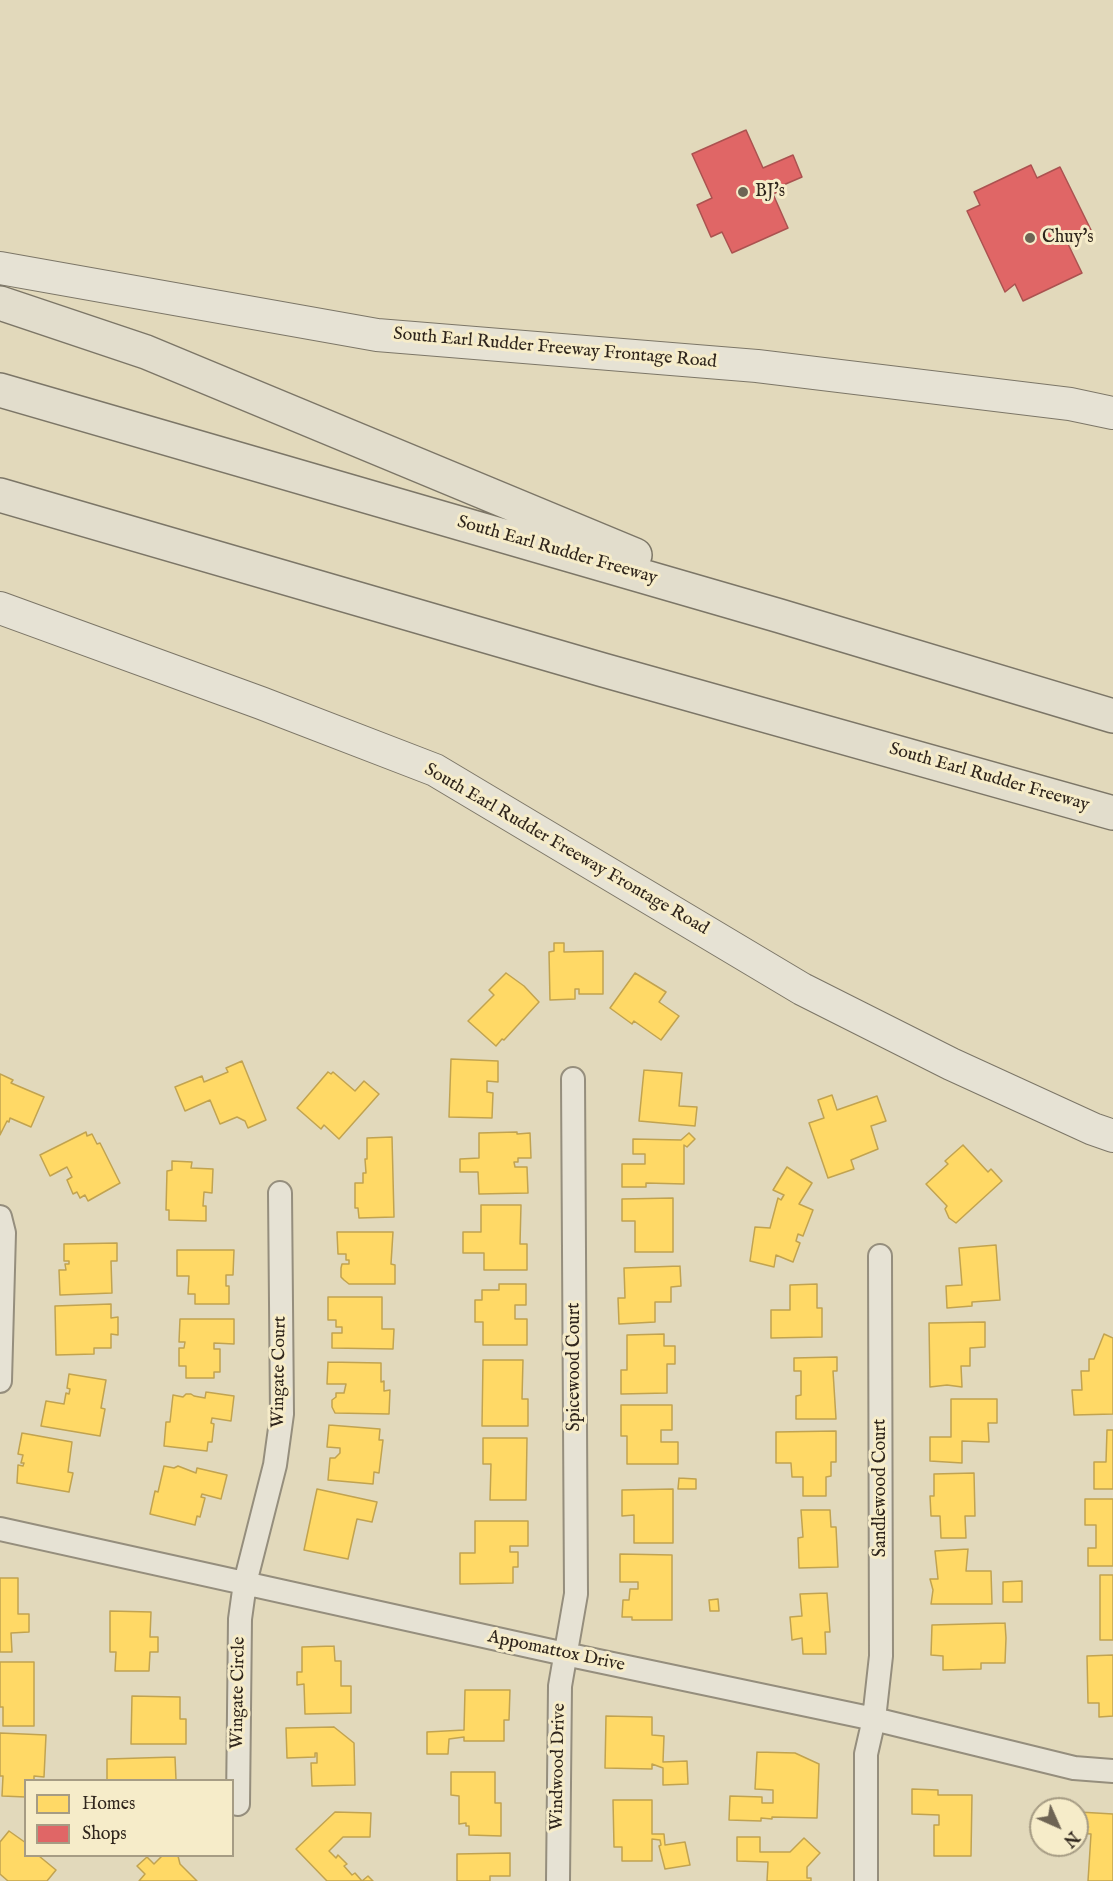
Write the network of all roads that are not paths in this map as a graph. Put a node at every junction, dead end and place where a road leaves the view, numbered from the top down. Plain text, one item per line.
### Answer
1 (0, 268) edge
2 (0, 303) edge
3 (0, 390) edge
4 (1113, 413) edge
5 (0, 495) edge
6 (0, 608) edge
7 (780, 616) junction
8 (1113, 716) edge
9 (1113, 813) edge
10 (573, 1079) dead end
11 (1113, 1136) edge
12 (280, 1192) dead end
13 (0, 1217) edge
14 (880, 1256) dead end
15 (0, 1381) edge
16 (0, 1528) edge
17 (245, 1582) junction
18 (565, 1654) junction
19 (874, 1719) junction
20 (1113, 1771) edge
21 (238, 1804) dead end
22 (558, 1881) edge
23 (866, 1881) edge

1 - 4 main road, South Earl Rudder Freeway Frontage Road
2 - 7 highway
3 - 7 highway, South Earl Rudder Freeway
5 - 9 highway, South Earl Rudder Freeway
6 - 11 main road, South Earl Rudder Freeway Frontage Road
7 - 8 highway, South Earl Rudder Freeway
10 - 18 street, Spicewood Court
12 - 17 street, Wingate Court
13 - 15 street
14 - 19 street, Sandlewood Court
16 - 17 street, Appomattox Drive
17 - 18 street, Appomattox Drive
17 - 21 street, Wingate Circle
18 - 19 street, Appomattox Drive
18 - 22 street, Windwood Drive
19 - 20 street, Appomattox Drive
19 - 23 street, Sandlewood Court

